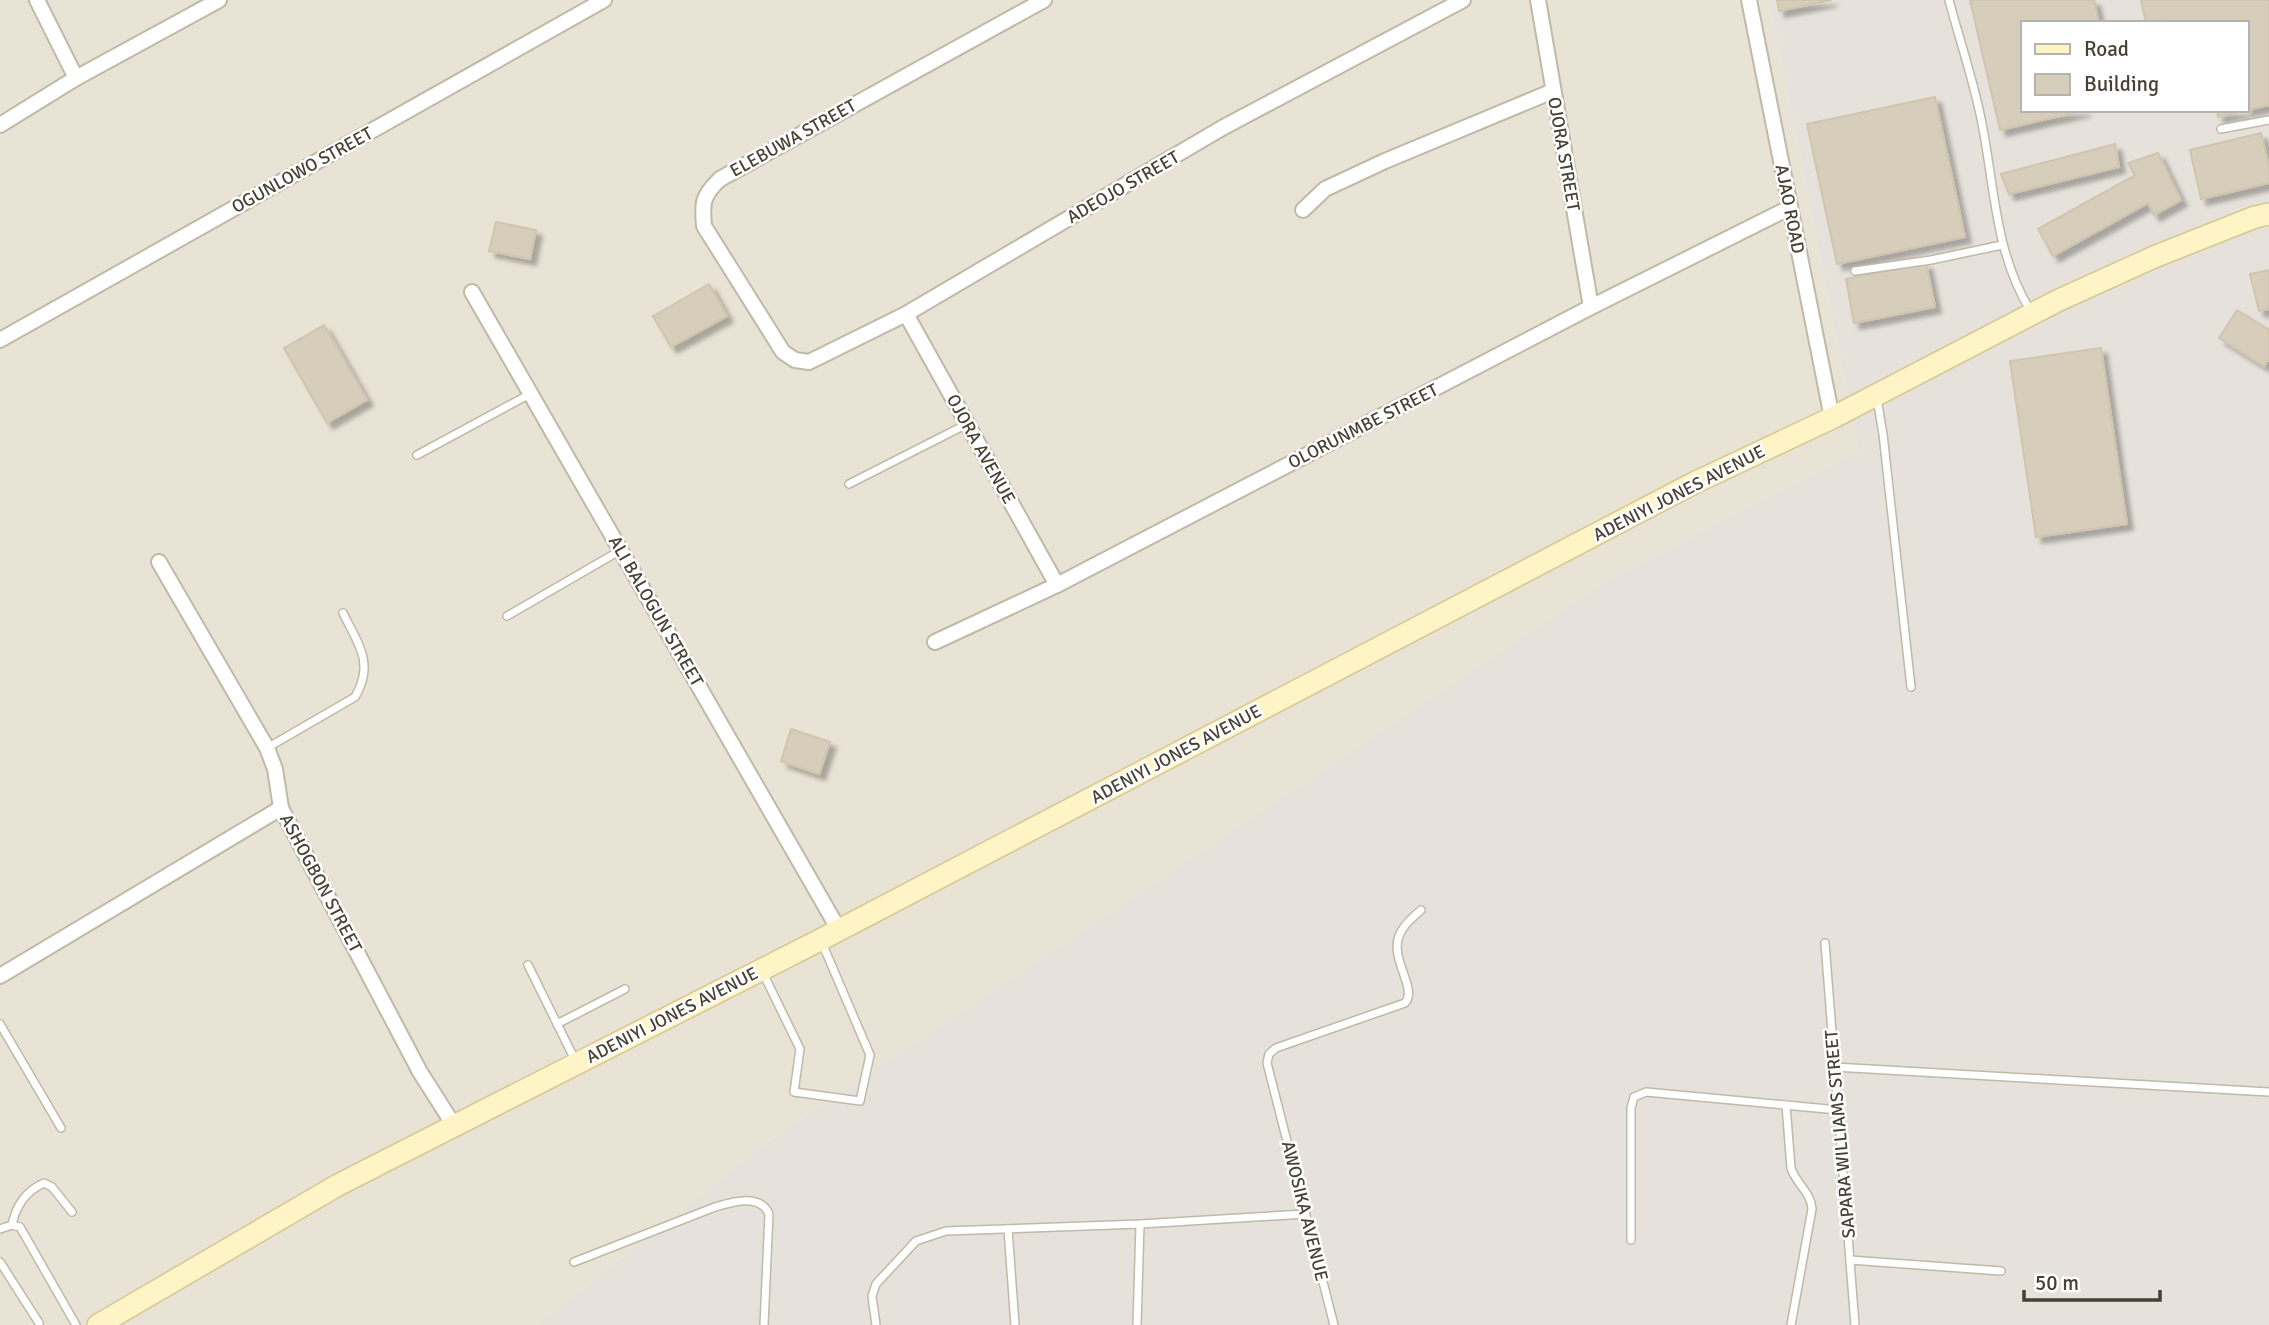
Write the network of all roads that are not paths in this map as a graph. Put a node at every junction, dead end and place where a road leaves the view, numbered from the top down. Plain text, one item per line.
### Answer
1 (37, 0) edge
2 (219, 0) edge
3 (604, 0) edge
4 (1044, 0) edge
5 (1463, 0) edge
6 (1538, 0) edge
7 (1749, 0) edge
8 (1949, 0) edge
9 (76, 78) junction
10 (1553, 92) junction
11 (2269, 120) edge
12 (0, 125) edge
13 (2221, 129) dead end
14 (1789, 208) junction
15 (1303, 210) dead end
16 (2269, 214) edge
17 (2002, 244) junction
18 (1855, 271) dead end
19 (472, 292) dead end
20 (1591, 307) junction
21 (906, 314) junction
22 (2032, 314) junction
23 (0, 341) edge
24 (783, 352) joint
25 (531, 394) junction
26 (1876, 395) junction
27 (1832, 418) junction
28 (967, 424) junction
29 (417, 454) dead end
30 (849, 484) dead end
31 (621, 550) junction
32 (159, 562) dead end
33 (1057, 585) junction
34 (343, 613) dead end
35 (507, 616) dead end
36 (935, 642) dead end
37 (1911, 687) dead end
38 (267, 748) junction
39 (281, 808) junction
40 (1421, 911) dead end
41 (839, 930) junction
42 (820, 940) junction
43 (1825, 943) dead end
44 (528, 965) dead end
45 (761, 970) junction
46 (0, 976) edge
47 (625, 989) dead end
48 (0, 1024) edge
49 (557, 1024) junction
50 (576, 1064) junction
51 (1834, 1067) junction
52 (2269, 1092) edge
53 (1786, 1105) junction
54 (1838, 1110) junction
55 (455, 1127) junction
56 (61, 1128) dead end
57 (72, 1212) dead end
58 (1305, 1214) junction
59 (1140, 1224) junction
60 (12, 1225) junction
61 (0, 1228) edge
62 (1009, 1229) junction
63 (1631, 1240) dead end
64 (1850, 1260) junction
65 (0, 1262) edge
66 (574, 1262) dead end
67 (2001, 1271) dead end
68 (39, 1323) dead end
69 (76, 1325) edge
70 (97, 1325) edge
71 (764, 1325) edge
72 (876, 1325) edge
73 (1015, 1325) edge
74 (1137, 1325) edge
75 (1334, 1325) edge
76 (1791, 1325) edge
77 (1855, 1325) edge

1 - 9 street
2 - 9 street
3 - 23 street, OGUNLOWO STREET
4 - 24 street, ELEBUWA STREET
5 - 21 street, ADEOJO STREET
6 - 10 street, OJORA STREET
7 - 14 street, AJAO ROAD
8 - 17 lane
9 - 12 street
10 - 15 street
10 - 20 street, OJORA STREET
11 - 13 lane
14 - 20 street, OLORUNMBE STREET
14 - 27 street, AJAO ROAD
16 - 22 street, ADENIYI JONES AVENUE
17 - 18 lane
17 - 22 lane
19 - 25 street, ALI BALOGUN STREET
20 - 33 street, OLORUNMBE STREET
21 - 24 street, ADEOJO STREET
21 - 28 street, OJORA AVENUE
22 - 26 street, ADENIYI JONES AVENUE
25 - 29 lane
25 - 31 street, ALI BALOGUN STREET
26 - 27 street, ADENIYI JONES AVENUE
26 - 37 lane
27 - 41 street, ADENIYI JONES AVENUE
28 - 30 lane
28 - 33 street, OJORA AVENUE
31 - 35 lane
31 - 41 street, ALI BALOGUN STREET
32 - 38 street, ASHOGBON STREET
33 - 36 street, OLORUNMBE STREET
34 - 38 lane
38 - 39 street, ASHOGBON STREET
39 - 46 street
39 - 55 street, ASHOGBON STREET
40 - 58 lane, AWOSIKA AVENUE
41 - 42 street, ADENIYI JONES AVENUE
42 - 45 street, ADENIYI JONES AVENUE
42 - 45 lane
43 - 51 lane, SAPARA WILLIAMS STREET
44 - 49 lane
45 - 50 street, ADENIYI JONES AVENUE
47 - 49 lane
48 - 56 lane
49 - 50 lane
50 - 55 street, ADENIYI JONES AVENUE
51 - 52 lane
51 - 54 lane, SAPARA WILLIAMS STREET
53 - 54 lane
53 - 63 lane
53 - 76 lane
54 - 64 lane, SAPARA WILLIAMS STREET
55 - 70 street, ADENIYI JONES AVENUE
57 - 60 lane
58 - 59 lane
58 - 75 lane, AWOSIKA AVENUE
59 - 62 lane
59 - 74 lane
60 - 61 lane
60 - 69 lane
62 - 72 lane
62 - 73 lane
64 - 67 lane
64 - 77 lane, SAPARA WILLIAMS STREET
65 - 68 lane
66 - 71 lane

